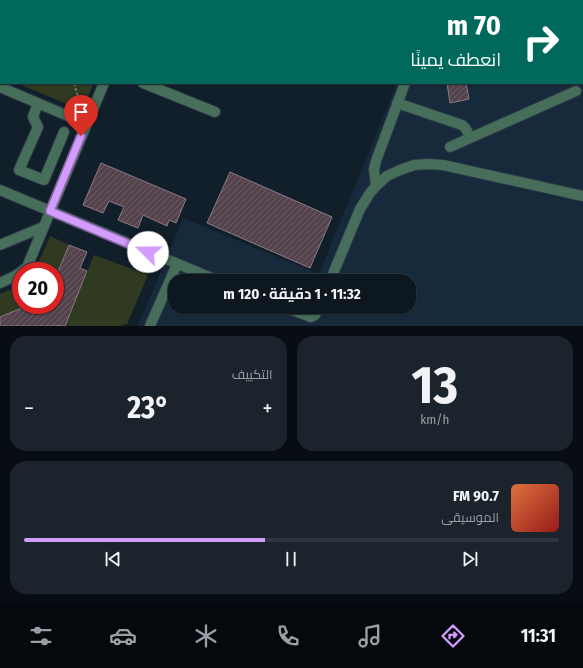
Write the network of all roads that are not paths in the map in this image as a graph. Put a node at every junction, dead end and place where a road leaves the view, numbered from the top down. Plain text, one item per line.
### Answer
1 (104, 84) edge
2 (145, 84) edge
3 (405, 84) edge
4 (0, 87) edge
5 (576, 91) dead end
6 (38, 103) junction
7 (397, 103) junction
8 (214, 112) dead end
9 (87, 124) junction
10 (64, 132) dead end
11 (469, 138) junction
12 (450, 146) dead end
13 (54, 156) junction
14 (71, 162) junction
15 (376, 186) junction
16 (0, 190) edge
17 (583, 196) edge
18 (50, 211) junction
19 (43, 227) junction
20 (0, 245) edge
21 (29, 262) edge
22 (177, 264) junction
23 (202, 274) edge
24 (333, 274) edge
25 (12, 277) edge
26 (0, 283) edge
27 (303, 314) edge
28 (316, 314) edge
29 (150, 326) edge

1 - 9 lane
2 - 8 lane
3 - 7 lane
4 - 6 lane
5 - 11 lane
6 - 9 lane
6 - 13 lane
7 - 11 lane
7 - 15 lane
9 - 14 lane
10 - 13 lane
11 - 12 lane
13 - 14 lane
14 - 18 lane
15 - 17 lane
15 - 24 lane
16 - 18 lane
18 - 19 lane
18 - 22 lane
19 - 20 lane
19 - 21 lane
22 - 23 lane
22 - 29 lane
25 - 26 lane
27 - 28 lane

